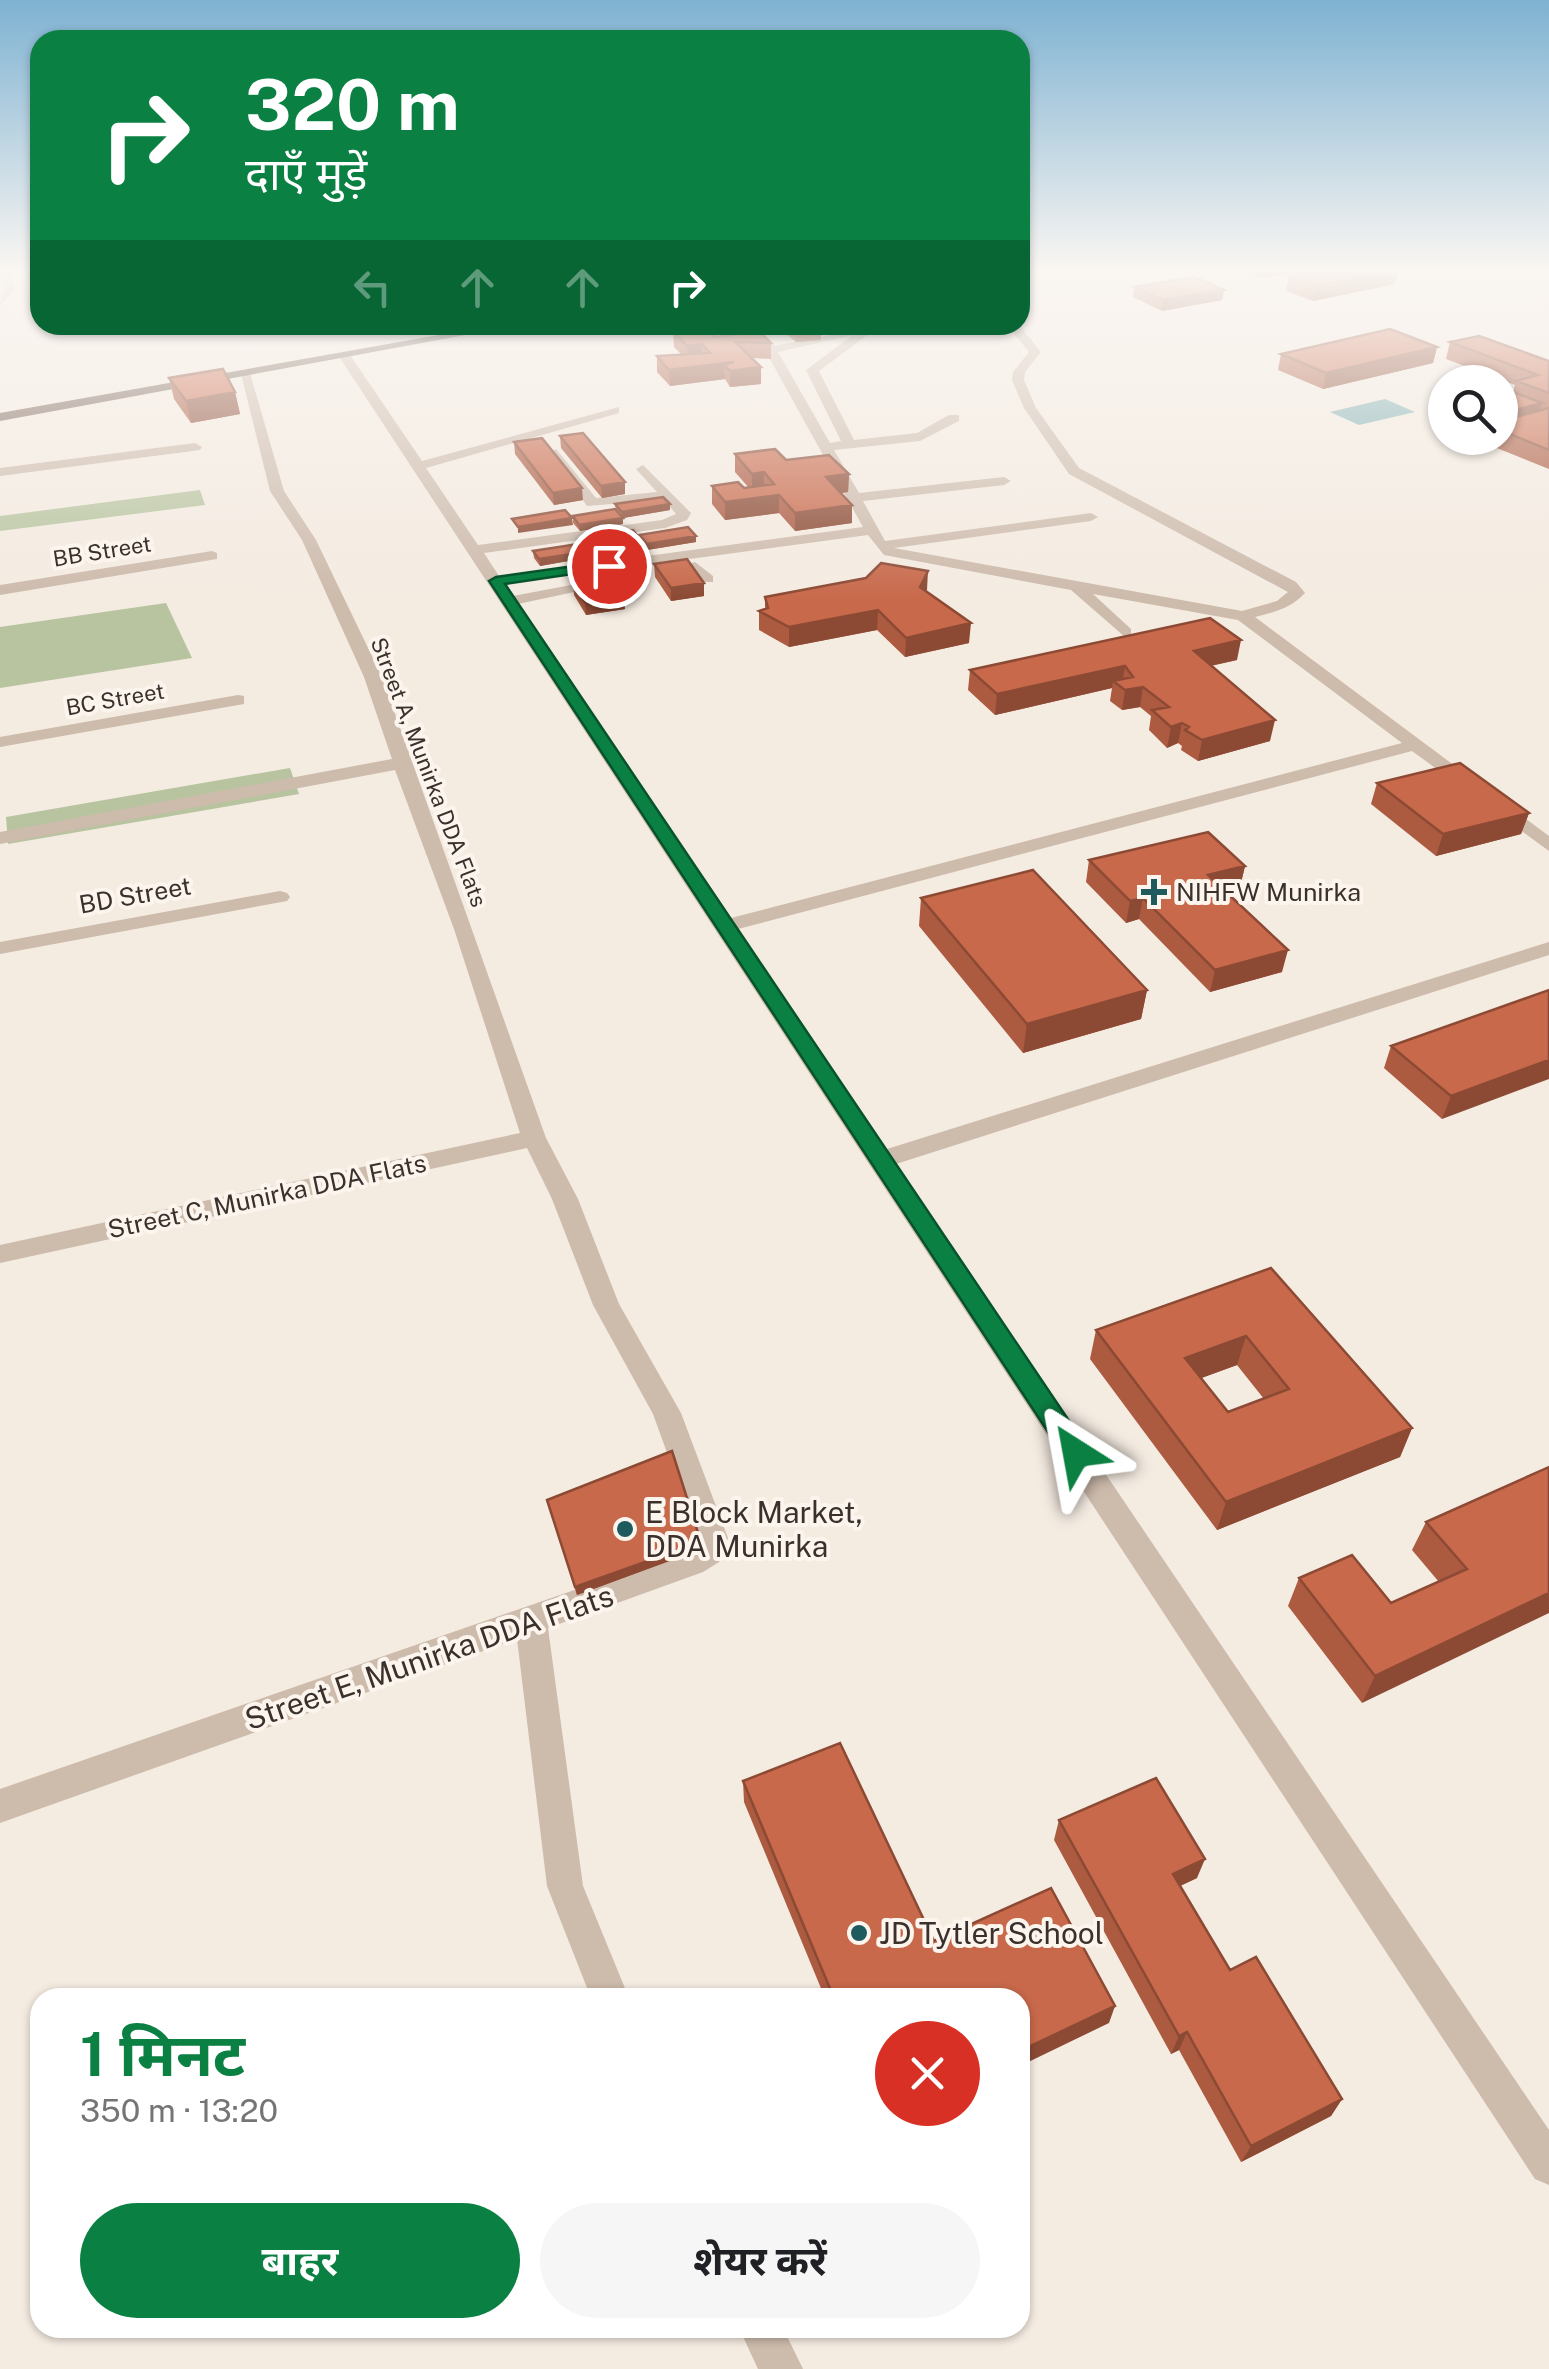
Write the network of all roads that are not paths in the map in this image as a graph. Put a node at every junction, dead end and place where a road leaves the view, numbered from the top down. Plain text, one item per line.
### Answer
1 (156, 379) edge
2 (213, 379) edge
3 (246, 379) edge
4 (360, 379) edge
5 (787, 379) edge
6 (816, 379) edge
7 (1018, 379) edge
8 (0, 406) edge
9 (614, 410) dead end
10 (0, 417) edge
11 (954, 418) dead end
12 (849, 444) junction
13 (826, 446) junction
14 (195, 447) dead end
15 (556, 452) edge
16 (419, 466) junction
17 (643, 469) dead end
18 (0, 472) edge
19 (1004, 481) dead end
20 (667, 495) junction
21 (855, 498) junction
22 (1091, 517) dead end
23 (877, 538) junction
24 (475, 550) junction
25 (212, 556) dead end
26 (708, 579) dead end
27 (496, 581) junction
28 (1078, 588) junction
29 (0, 590) edge
30 (510, 601) junction
31 (1243, 616) junction
32 (1125, 632) edge
33 (238, 700) dead end
34 (0, 742) edge
35 (1416, 745) junction
36 (401, 762) junction
37 (0, 838) edge
38 (1549, 845) edge
39 (280, 897) dead end
40 (726, 926) junction
41 (0, 948) edge
42 (1549, 948) edge
43 (534, 1138) junction
44 (881, 1160) junction
45 (0, 1254) edge
46 (530, 1622) junction
47 (0, 1806) edge
48 (606, 1988) edge
49 (1542, 2141) edge
50 (765, 2338) edge
51 (781, 2369) edge

1 - 8 main road
2 - 10 main road
3 - 36 street, Street A, Munirka DDA Flats
4 - 16 street
5 - 13 street
6 - 12 street
7 - 31 street
9 - 16 street
11 - 12 street
12 - 13 street
13 - 21 street
14 - 18 street
15 - 20 street
16 - 24 street
17 - 20 street
19 - 21 street
20 - 24 street
21 - 23 street
22 - 23 street
23 - 27 street
23 - 28 street
24 - 27 street
25 - 29 street, BB Street
26 - 30 street
27 - 30 street
28 - 31 street
28 - 32 street
30 - 40 street
31 - 35 street
33 - 34 street, BC Street
35 - 38 street
35 - 40 street
36 - 37 street
36 - 43 street, Street A, Munirka DDA Flats
39 - 41 street, BD Street
40 - 44 street
42 - 44 street
43 - 45 street, Street C, Munirka DDA Flats
43 - 46 street, Street E, Munirka DDA Flats
44 - 49 street
46 - 47 street, Street E, Munirka DDA Flats
46 - 48 street
50 - 51 street

